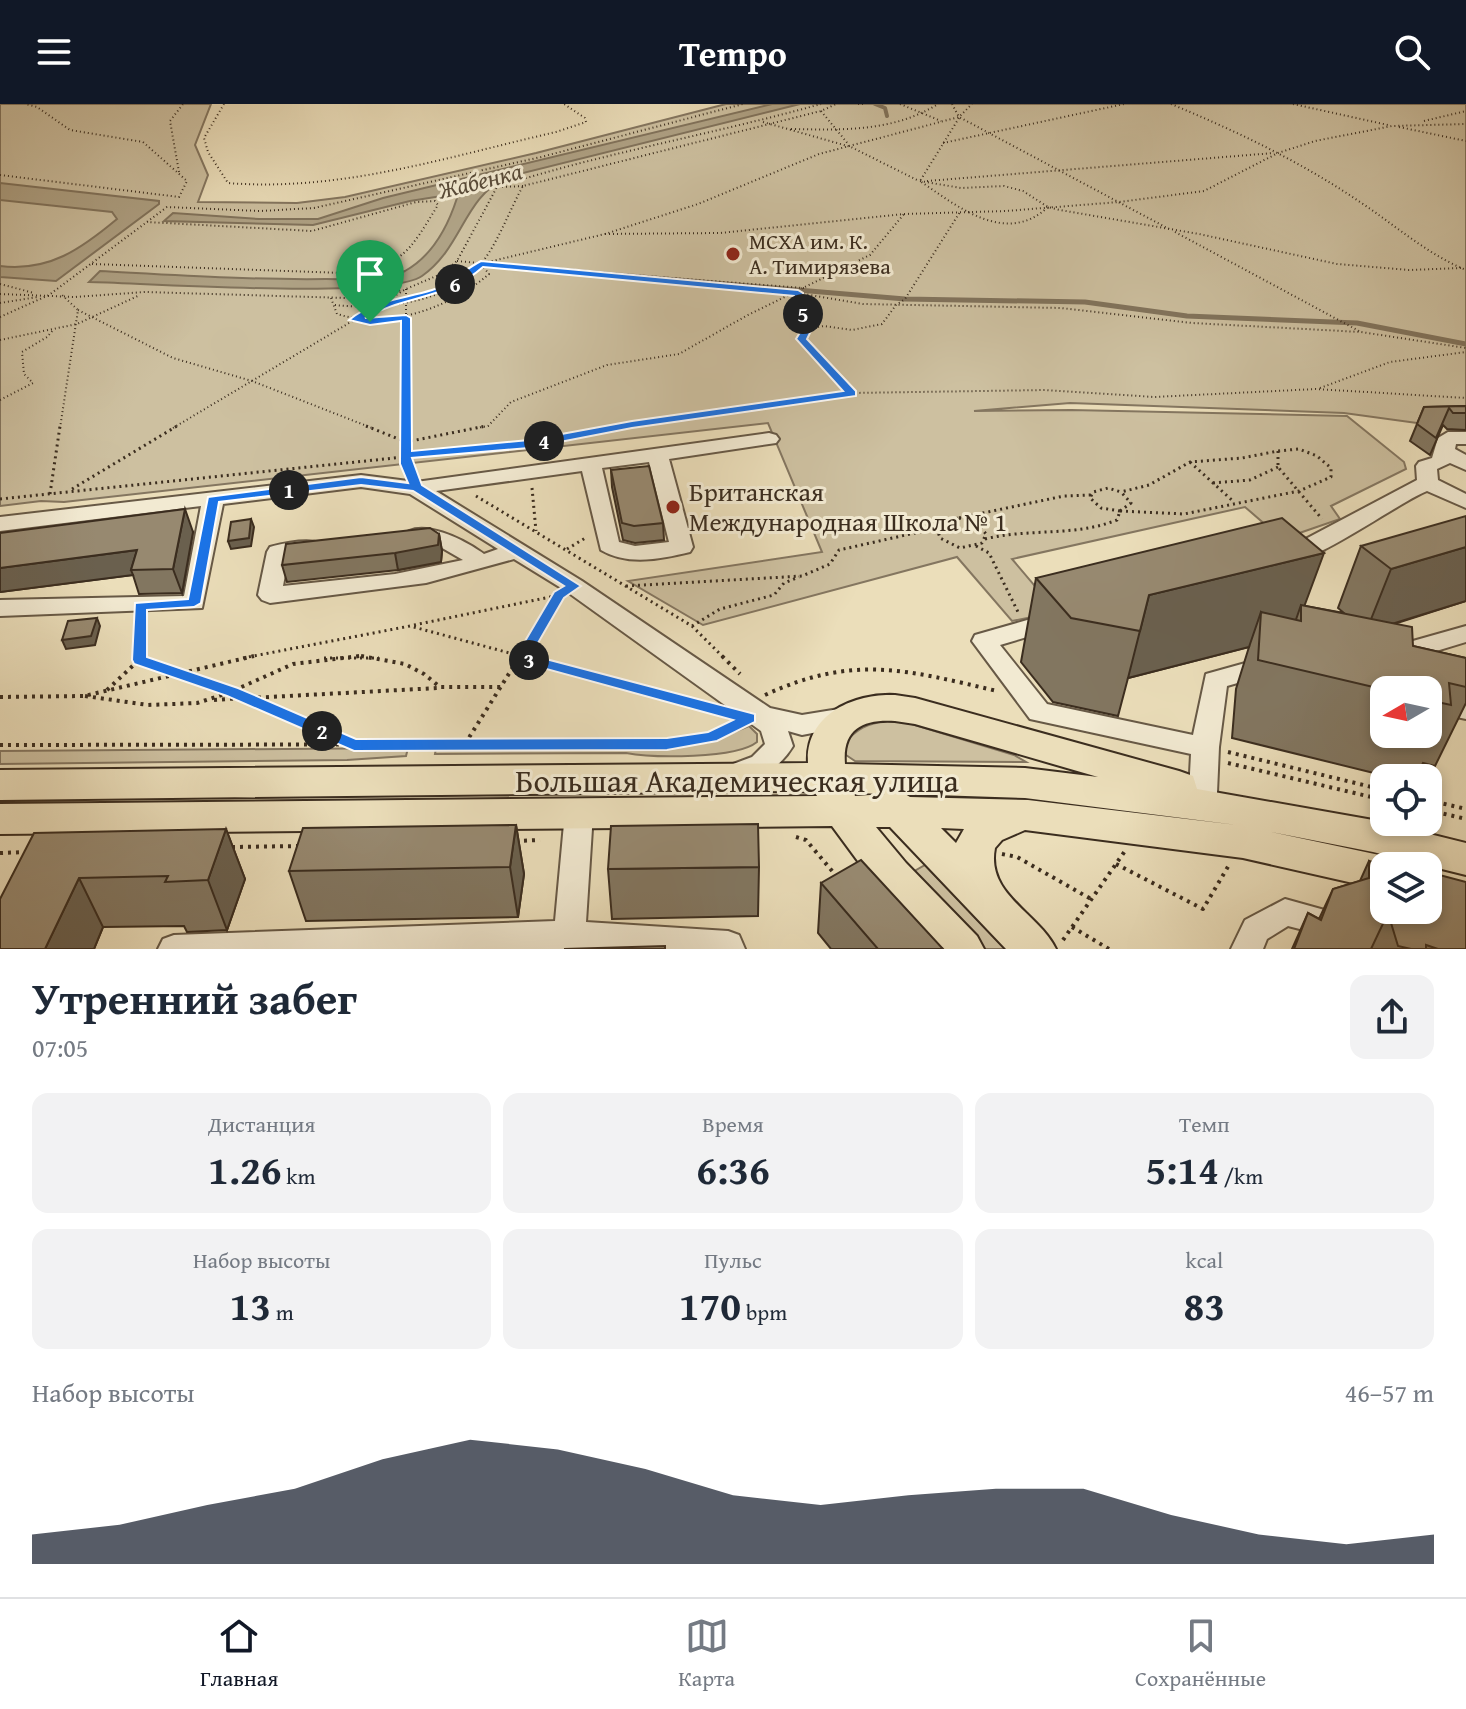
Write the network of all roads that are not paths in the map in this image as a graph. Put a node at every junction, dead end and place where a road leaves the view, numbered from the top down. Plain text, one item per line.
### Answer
1 (1466, 438) edge
2 (769, 439) dead end
3 (1444, 451) junction
4 (657, 454) junction
5 (591, 463) junction
6 (1466, 464) edge
7 (1428, 483) junction
8 (416, 488) junction
9 (1466, 502) edge
10 (211, 509) junction
11 (0, 524) edge
12 (1276, 538) edge
13 (388, 540) edge
14 (30, 543) edge
15 (341, 545) edge
16 (516, 550) junction
17 (1296, 555) junction
18 (481, 563) junction
19 (1276, 577) edge
20 (1048, 593) edge
21 (0, 608) edge
22 (1466, 634) edge
23 (1364, 651) edge
24 (1293, 667) edge
25 (1442, 705) edge
26 (755, 708) junction
27 (1466, 710) edge
28 (845, 718) junction
29 (1204, 766) junction
30 (714, 779) junction
31 (0, 785) edge
32 (843, 788) junction
33 (901, 812) junction
34 (1028, 815) junction
35 (0, 819) edge
36 (1307, 822) junction
37 (578, 826) junction
38 (1466, 859) edge
39 (1370, 870) edge
40 (1442, 887) edge
41 (1466, 893) edge
42 (983, 897) junction
43 (1358, 931) edge
44 (570, 934) junction
45 (254, 947) edge
46 (1046, 948) edge
47 (174, 949) edge
48 (729, 949) edge
49 (962, 949) edge
50 (1247, 949) edge

1 - 3 street
2 - 4 street
3 - 6 street
3 - 7 street
4 - 5 street
4 - 5 street
5 - 8 street
7 - 9 street
7 - 17 street
8 - 10 street
8 - 16 street
10 - 11 street
10 - 14 street
10 - 21 street
12 - 17 street
13 - 18 street
15 - 18 street
16 - 18 street
16 - 26 street
17 - 19 street
20 - 29 street
22 - 23 street
24 - 29 street
25 - 27 street
26 - 28 street
26 - 30 street
28 - 29 main road
28 - 32 main road
29 - 36 main road
30 - 31 main road, Большая Академическая улица
30 - 32 main road, Большая Академическая улица
32 - 33 main road, Большая Академическая улица
32 - 36 main road, Большая Академическая улица
32 - 37 main road, Большая Академическая улица
32 - 49 main road
33 - 34 main road, Большая Академическая улица
33 - 42 main road
34 - 39 main road, Большая Академическая улица
34 - 42 main road
35 - 37 main road, Большая Академическая улица
36 - 38 main road, Большая Академическая улица
37 - 44 street
40 - 41 main road
42 - 46 main road
43 - 50 street
44 - 45 street
44 - 48 street
45 - 47 street

